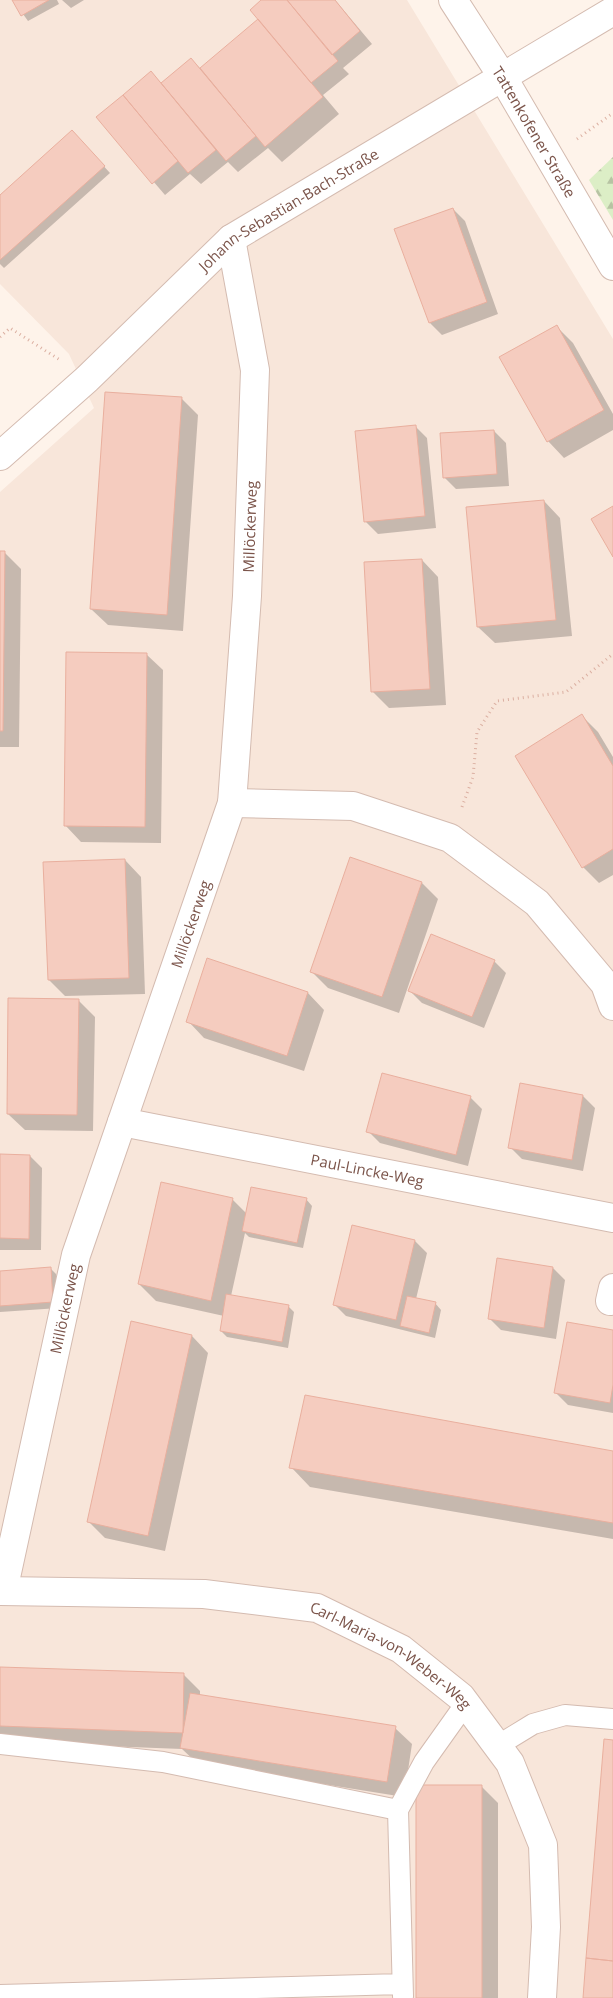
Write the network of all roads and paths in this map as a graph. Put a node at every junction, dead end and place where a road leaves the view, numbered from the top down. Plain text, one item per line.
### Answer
1 (452, 0) edge
2 (613, 10) edge
3 (502, 76) junction
4 (613, 113) edge
5 (550, 155) junction
6 (231, 239) junction
7 (613, 266) edge
8 (0, 337) edge
9 (87, 379) junction
10 (0, 456) edge
11 (613, 654) edge
12 (232, 803) junction
13 (450, 838) junction
14 (613, 1006) edge
15 (122, 1122) junction
16 (613, 1218) edge
17 (1, 1591) edge
18 (466, 1703) junction
19 (613, 1719) edge
20 (0, 1744) edge
21 (497, 1746) junction
22 (398, 1810) junction
23 (402, 1991) edge
24 (0, 1995) edge
25 (542, 1998) edge

1 - 3 street, Tattenkofener Straße
2 - 3 street, Johann-Sebastian-Bach-Straße
3 - 5 street, Tattenkofener Straße
3 - 6 street, Johann-Sebastian-Bach-Straße
4 - 5 path
5 - 7 street, Tattenkofener Straße
6 - 9 street, Johann-Sebastian-Bach-Straße
6 - 12 street, Millöckerweg
8 - 9 path
9 - 10 street, Johann-Sebastian-Bach-Straße
11 - 13 path
12 - 13 street
12 - 15 street, Millöckerweg
13 - 14 street
15 - 16 street, Paul-Lincke-Weg
15 - 17 street, Millöckerweg
17 - 18 street, Carl-Maria-von-Weber-Weg
18 - 21 street, Carl-Maria-von-Weber-Weg
18 - 22 lane
19 - 21 lane
20 - 22 lane
21 - 25 street, Carl-Maria-von-Weber-Weg
22 - 23 lane
23 - 24 lane

